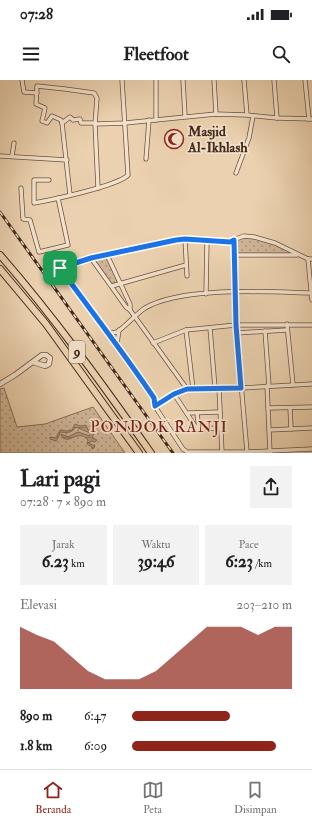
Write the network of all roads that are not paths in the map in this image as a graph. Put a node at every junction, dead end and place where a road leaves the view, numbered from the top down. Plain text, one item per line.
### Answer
1 (22, 80) edge
2 (122, 80) edge
3 (156, 80) edge
4 (183, 80) edge
5 (214, 80) edge
6 (244, 80) edge
7 (274, 80) edge
8 (305, 80) edge
9 (37, 93) junction
10 (216, 114) junction
11 (247, 115) junction
12 (185, 116) junction
13 (253, 116) junction
14 (277, 118) junction
15 (311, 119) edge
16 (148, 120) junction
17 (156, 120) junction
18 (62, 123) junction
19 (95, 123) junction
20 (125, 123) junction
21 (14, 143) dead end
22 (0, 156) edge
23 (12, 156) junction
24 (146, 159) dead end
25 (67, 160) junction
26 (236, 174) dead end
27 (49, 180) dead end
28 (21, 188) dead end
29 (98, 188) junction
30 (70, 195) junction
31 (58, 198) junction
32 (185, 239) junction
33 (207, 240) junction
34 (234, 240) junction
35 (50, 250) junction
36 (0, 255) edge
37 (107, 255) junction
38 (234, 255) junction
39 (300, 255) junction
40 (91, 258) junction
41 (310, 259) edge
42 (186, 265) junction
43 (60, 268) junction
44 (0, 269) edge
45 (187, 276) dead end
46 (120, 284) junction
47 (112, 286) junction
48 (235, 292) junction
49 (312, 292) edge
50 (206, 294) junction
51 (312, 300) edge
52 (130, 310) junction
53 (135, 316) junction
54 (250, 324) junction
55 (287, 324) junction
56 (236, 325) junction
57 (312, 325) edge
58 (210, 328) junction
59 (119, 330) junction
60 (186, 330) junction
61 (287, 330) junction
62 (106, 331) junction
63 (265, 331) junction
64 (251, 332) junction
65 (237, 333) junction
66 (153, 342) junction
67 (117, 344) junction
68 (41, 357) junction
69 (33, 362) junction
70 (42, 365) junction
71 (0, 384) edge
72 (312, 384) edge
73 (293, 385) junction
74 (268, 386) junction
75 (217, 388) junction
76 (241, 388) junction
77 (187, 389) junction
78 (193, 389) junction
79 (174, 394) junction
80 (155, 406) junction
81 (312, 407) edge
82 (268, 408) junction
83 (290, 408) junction
84 (220, 412) junction
85 (188, 413) junction
86 (198, 413) junction
87 (221, 428) junction
88 (312, 428) edge
89 (199, 429) junction
90 (290, 429) junction
91 (269, 430) junction
92 (312, 449) edge
93 (247, 452) edge
94 (270, 452) junction
95 (139, 453) edge
96 (151, 453) edge
97 (222, 453) edge

1 - 9 street
2 - 20 street
3 - 17 street
4 - 12 street
5 - 10 street
6 - 11 street
7 - 14 street
8 - 15 street
9 - 18 street
9 - 19 street
10 - 11 street
10 - 12 street
11 - 13 street
12 - 17 street
13 - 14 street
13 - 26 street
14 - 15 street
16 - 17 street
16 - 20 street
16 - 24 street
18 - 19 street
18 - 25 street
19 - 20 street
19 - 29 street
20 - 29 street
21 - 23 street
22 - 23 street
23 - 25 street
25 - 30 street
27 - 31 street
28 - 35 street
29 - 30 street
30 - 31 street
31 - 35 street
32 - 33 street
32 - 37 street
32 - 42 street
33 - 34 street
33 - 50 street
34 - 38 street
34 - 39 street
35 - 43 street
36 - 96 highway, 9
37 - 40 street
37 - 46 street
38 - 39 street
38 - 48 street
39 - 41 street
40 - 43 street
40 - 47 street
41 - 49 street
42 - 45 street
42 - 46 street
43 - 62 street
44 - 95 highway, 9
46 - 47 street
46 - 52 street
47 - 52 street
48 - 49 street
48 - 50 street
48 - 56 street
49 - 51 street
50 - 53 street
52 - 53 street
53 - 59 street
53 - 66 street
54 - 55 street
54 - 56 street
54 - 64 street
55 - 57 street
55 - 61 street
56 - 58 street
56 - 65 street
58 - 60 street
58 - 75 street
59 - 62 street
59 - 67 street
60 - 66 street
60 - 78 street
61 - 63 street
61 - 73 street
62 - 67 street
63 - 64 street
63 - 74 street
64 - 65 street
65 - 76 street
66 - 77 street
67 - 80 street
68 - 69 street
68 - 70 street
68 - 70 street
69 - 70 street
69 - 71 street
72 - 73 street
73 - 74 street
74 - 76 street
74 - 82 street
75 - 76 street
75 - 78 street
75 - 84 street
76 - 93 street
77 - 78 street
77 - 79 street
79 - 80 street
79 - 85 street
80 - 97 street
81 - 83 street
82 - 83 street
82 - 91 street
83 - 90 street
84 - 86 street
84 - 87 street
85 - 86 street
85 - 89 street
86 - 89 street
87 - 89 street
87 - 97 street
88 - 90 street
90 - 91 street
91 - 94 street
92 - 94 street
93 - 94 street
93 - 97 street

